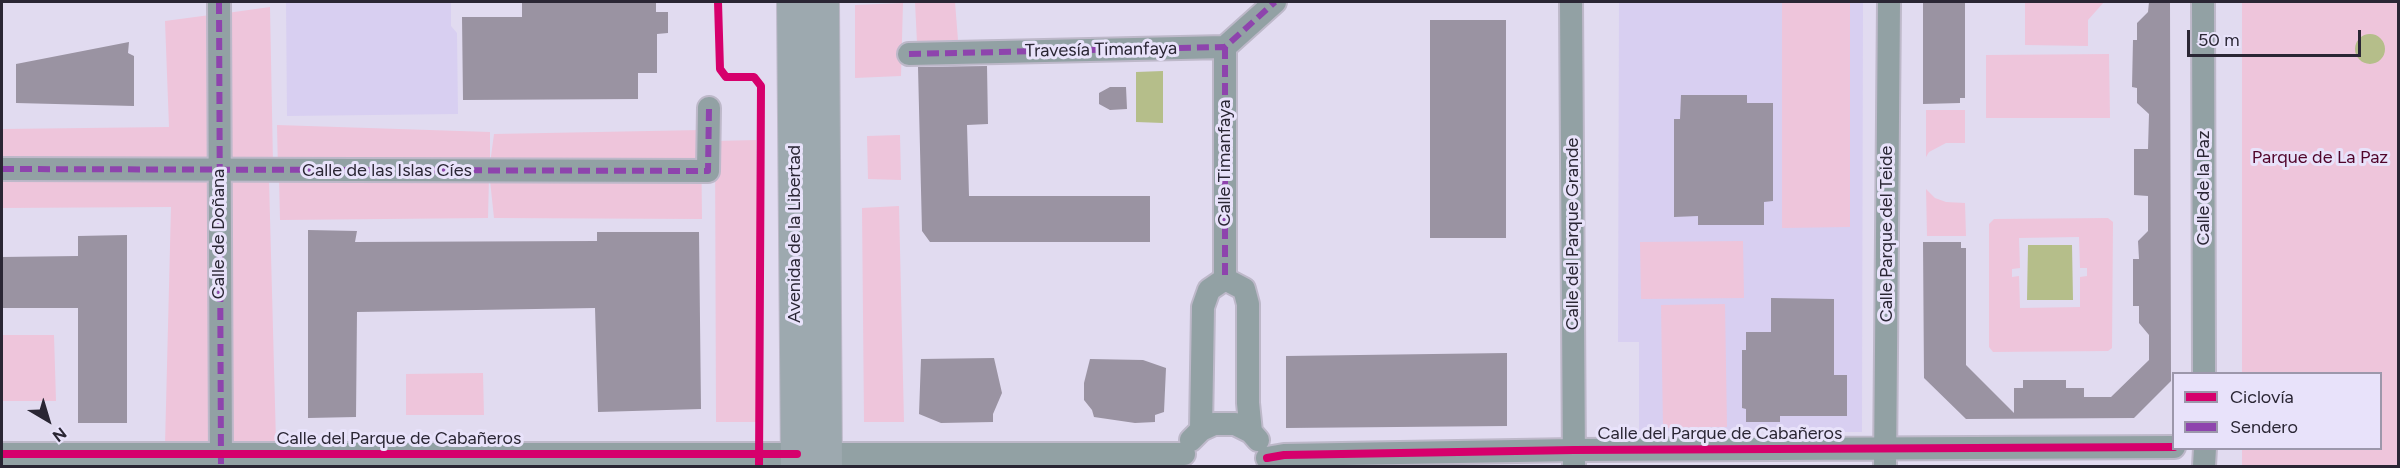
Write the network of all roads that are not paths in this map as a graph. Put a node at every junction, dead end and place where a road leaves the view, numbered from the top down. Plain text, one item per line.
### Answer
1 (219, 2) edge
2 (793, 2) edge
3 (823, 2) edge
4 (1275, 2) edge
5 (1571, 2) edge
6 (1889, 2) edge
7 (2203, 2) edge
8 (1225, 47) junction
9 (909, 54) dead end
10 (709, 108) dead end
11 (2, 169) edge
12 (219, 170) junction
13 (1225, 279) junction
14 (2204, 372) edge
15 (1201, 430) junction
16 (1251, 432) junction
17 (2172, 447) edge
18 (2205, 450) edge
19 (2, 454) edge
20 (1885, 457) edge
21 (1574, 458) edge
22 (221, 460) edge
23 (394, 460) edge
24 (811, 460) edge
25 (1183, 460) edge
26 (1267, 462) edge
27 (2204, 466) edge

1 - 12 street, Calle de Doñana
2 - 24 street, Avenida de la Libertad
3 - 24 street, Avenida de la Libertad
4 - 8 street
5 - 21 street, Calle del Parque Grande
6 - 20 street, Calle Parque del Teide
7 - 14 street, Calle de la Paz
8 - 9 street, Travesía Timanfaya
8 - 13 street, Calle Timanfaya
10 - 12 street, Calle de las Islas Cíes
11 - 12 street, Calle de las Islas Cíes
12 - 22 street, Calle de Doñana
13 - 15 street
13 - 16 street
15 - 16 street
15 - 25 street
16 - 26 street
17 - 20 street, Calle del Parque de Cabañeros
18 - 27 street
19 - 22 street, Calle del Parque de Cabañeros
20 - 21 street, Calle del Parque de Cabañeros
21 - 26 street, Calle del Parque de Cabañeros
22 - 23 street, Calle del Parque de Cabañeros
23 - 24 street, Calle del Parque de Cabañeros
24 - 25 street, Calle del Parque de Cabañeros

